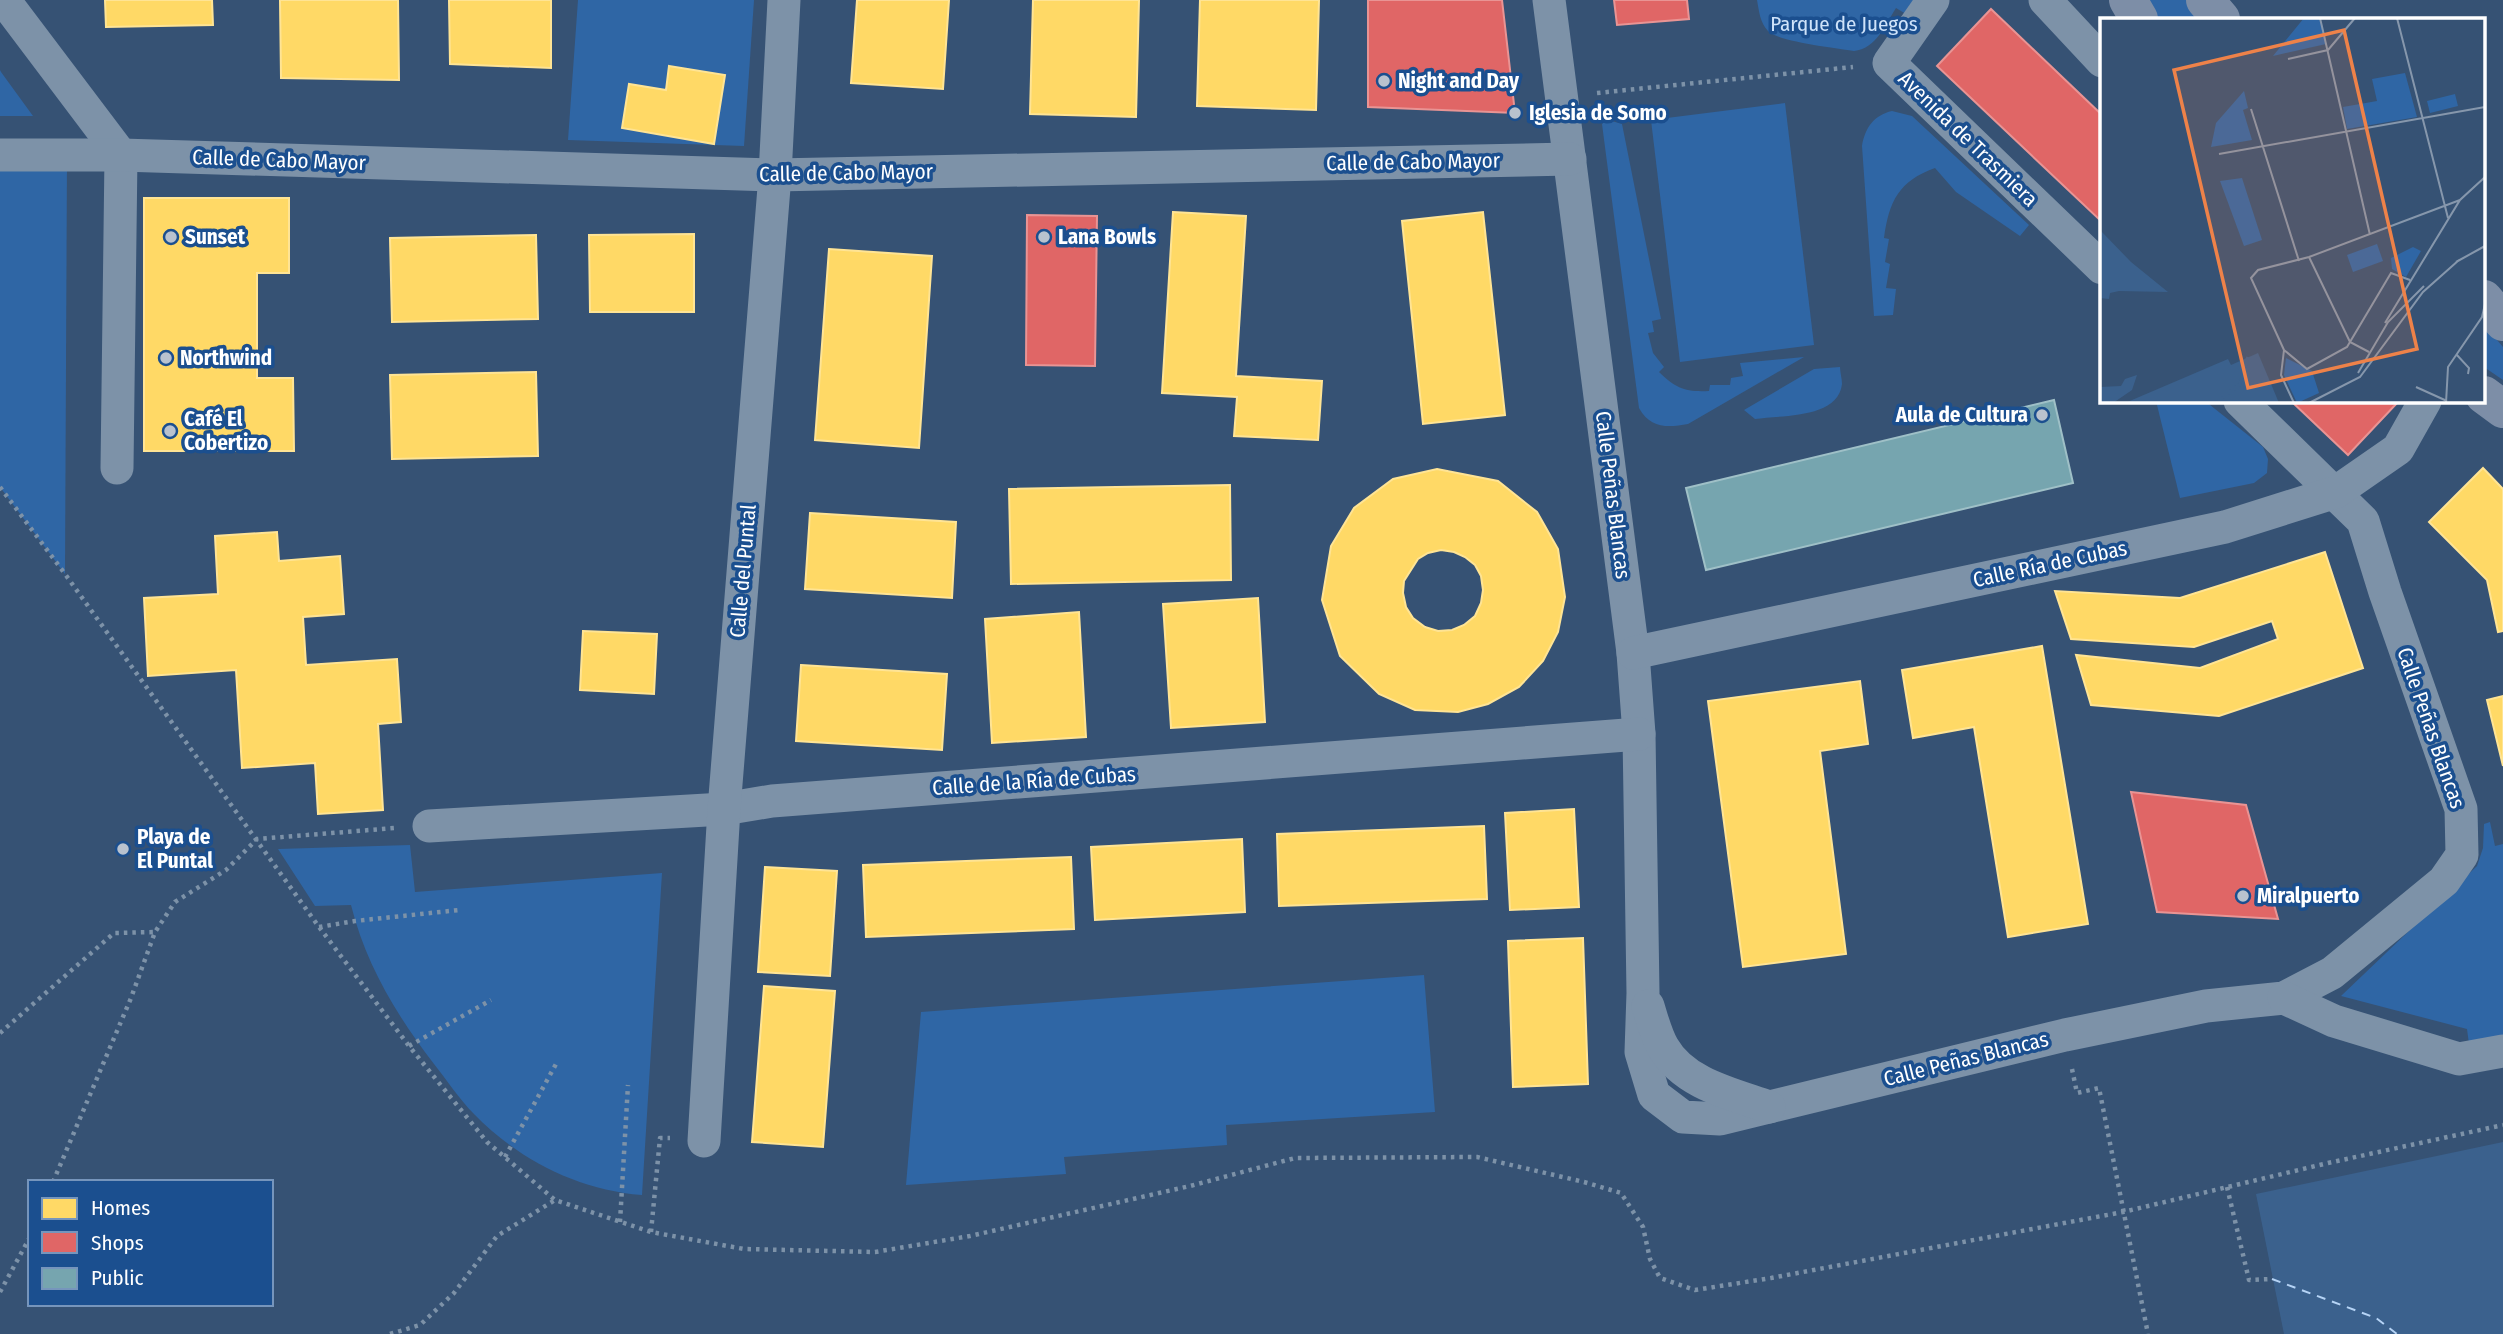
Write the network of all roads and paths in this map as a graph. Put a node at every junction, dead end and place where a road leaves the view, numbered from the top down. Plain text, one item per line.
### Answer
1 (4, 0) edge
2 (784, 0) edge
3 (1549, 0) edge
4 (1933, 0) edge
5 (2045, 0) edge
6 (2053, 0) edge
7 (2128, 0) edge
8 (2205, 0) edge
9 (2138, 18) edge
10 (2220, 18) edge
11 (2100, 36) edge
12 (2100, 59) edge
13 (1889, 63) junction
14 (1562, 96) junction
15 (0, 155) edge
16 (121, 155) junction
17 (1570, 159) junction
18 (775, 175) junction
19 (2100, 266) edge
20 (2486, 301) edge
21 (2503, 322) edge
22 (2486, 396) edge
23 (2242, 402) edge
24 (2424, 402) edge
25 (2503, 409) edge
26 (117, 468) dead end
27 (2336, 492) junction
28 (1633, 653) junction
29 (1639, 734) junction
30 (724, 809) junction
31 (429, 826) joint
32 (459, 910) dead end
33 (319, 927) dead end
34 (155, 932) junction
35 (2284, 998) junction
36 (491, 999) dead end
37 (0, 1033) edge
38 (2065, 1035) junction
39 (409, 1046) dead end
40 (2503, 1051) edge
41 (556, 1065) dead end
42 (628, 1085) dead end
43 (2503, 1125) edge
44 (704, 1141) joint
45 (505, 1157) dead end
46 (54, 1180) edge
47 (2227, 1187) junction
48 (1621, 1193) dead end
49 (555, 1200) dead end
50 (2123, 1212) junction
51 (620, 1222) dead end
52 (651, 1232) dead end
53 (28, 1241) edge
54 (2272, 1279) dead end
55 (0, 1292) edge
56 (419, 1325) junction
57 (390, 1334) edge
58 (410, 1334) edge
59 (2148, 1334) edge

1 - 16 street
2 - 18 street, Calle del Puntal
3 - 14 street, Calle Peñas Blancas
4 - 13 street, Avenida de Trasmiera
5 - 12 street
6 - 11 street
7 - 9 main road
8 - 10 main road
13 - 14 path
13 - 19 street, Avenida de Trasmiera
14 - 17 street, Calle Peñas Blancas
15 - 16 street, Calle de Cabo Mayor
16 - 18 street, Calle de Cabo Mayor
16 - 26 street
17 - 18 street, Calle de Cabo Mayor
17 - 28 street, Calle Peñas Blancas
18 - 30 street, Calle del Puntal
20 - 21 main road
22 - 25 main road
23 - 27 street
24 - 27 street, Calle Ría de Cubas
27 - 28 street, Calle Ría de Cubas
27 - 35 street, Calle Peñas Blancas
28 - 29 street, Calle Peñas Blancas
29 - 30 street, Calle de la Ría de Cubas
29 - 38 street, Calle Peñas Blancas
30 - 31 street, Calle de la Ría de Cubas
30 - 44 street, Calle del Puntal
31 - 34 path
32 - 33 path
34 - 37 path
34 - 46 path
35 - 38 street, Calle Peñas Blancas
35 - 40 street
36 - 39 path
38 - 50 path
41 - 45 path
42 - 51 path
43 - 47 path
44 - 52 path
47 - 50 path
47 - 54 path
48 - 50 path
49 - 56 path
50 - 59 path
53 - 55 path
56 - 57 path
56 - 58 path

